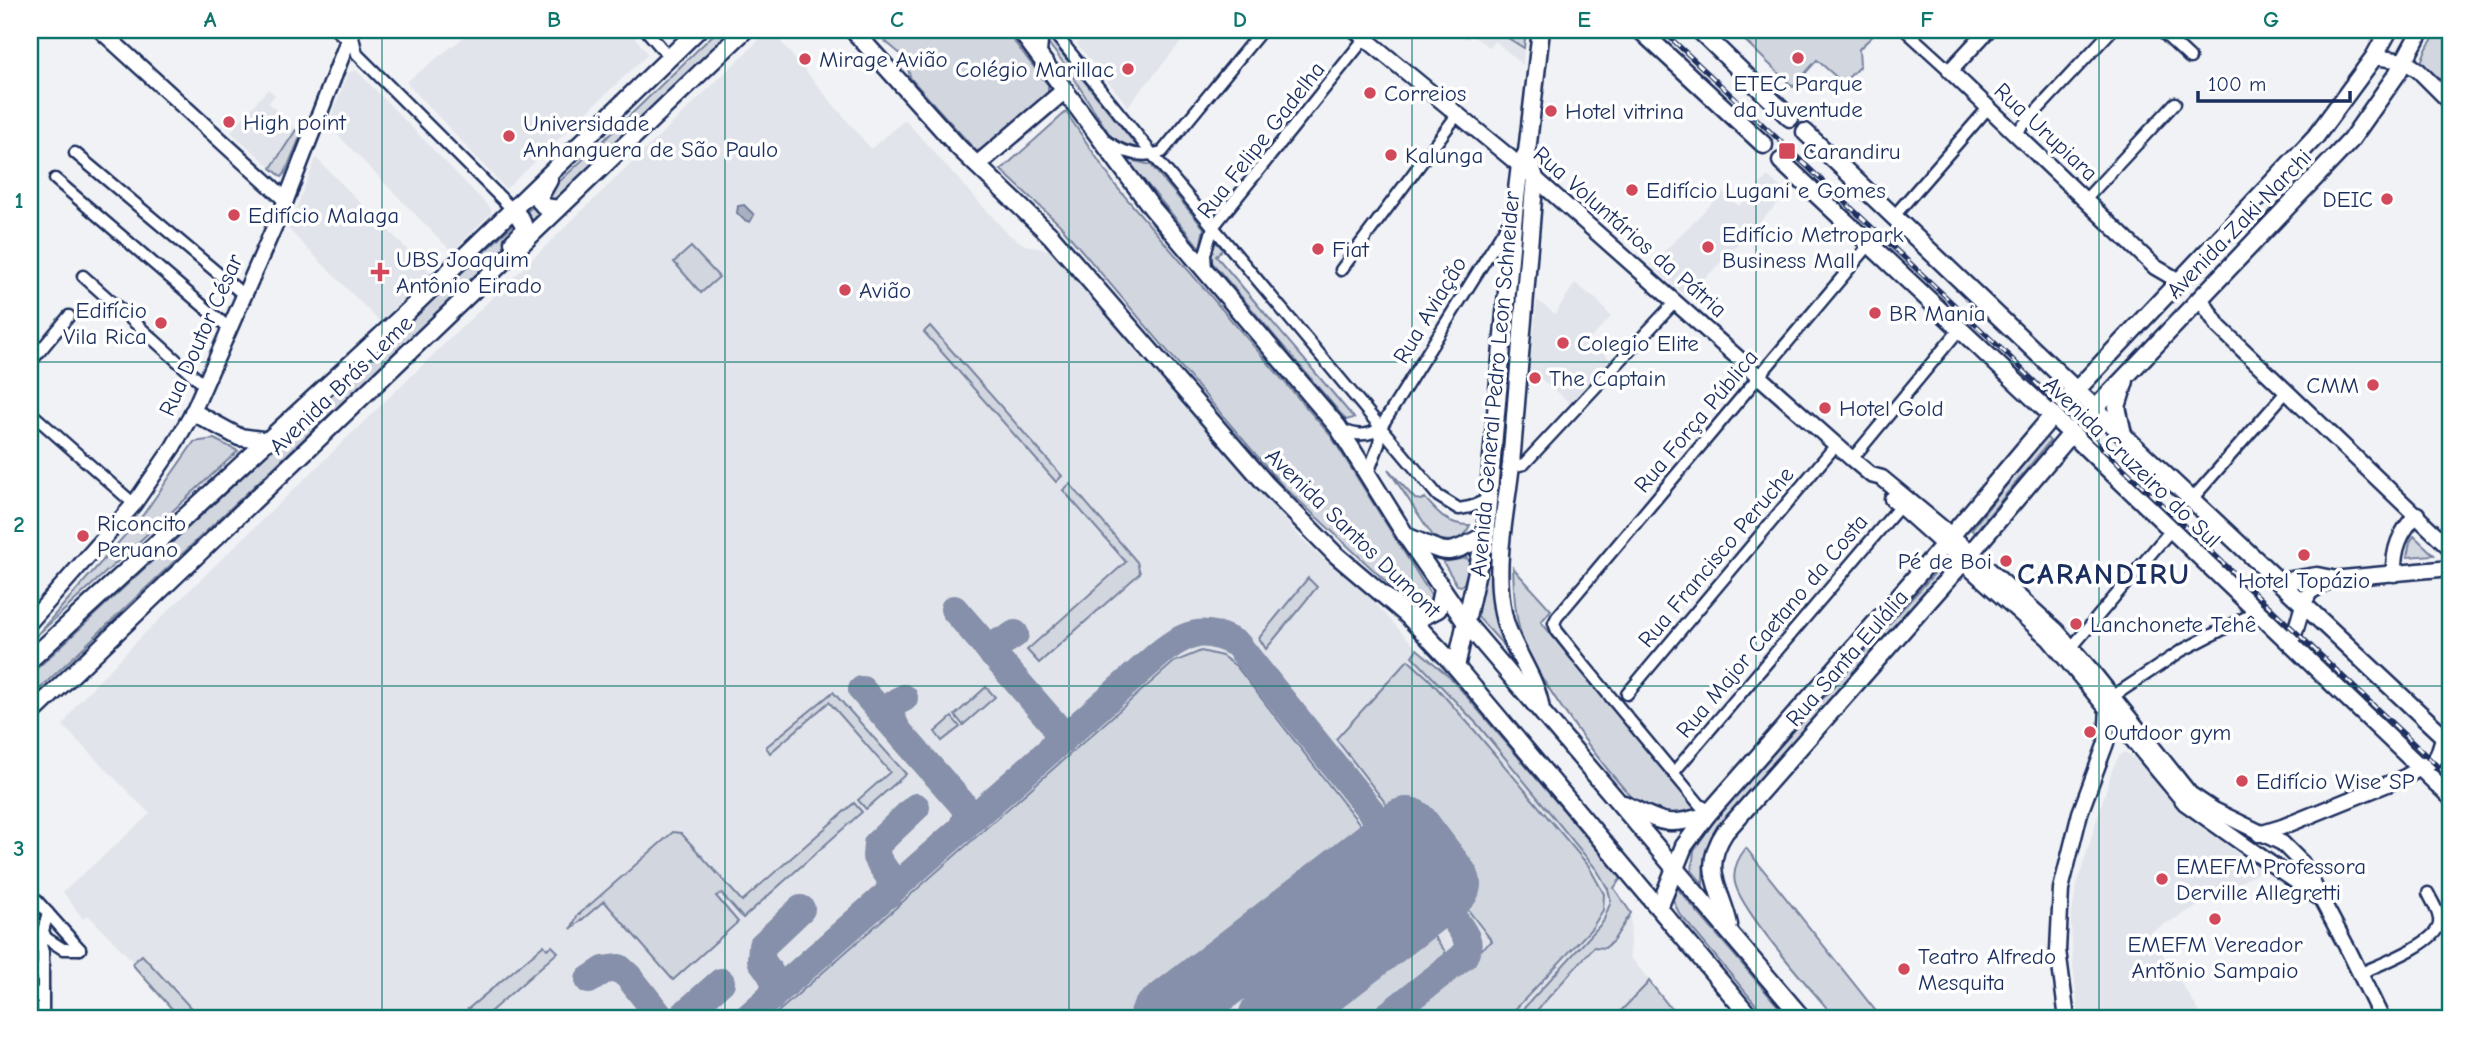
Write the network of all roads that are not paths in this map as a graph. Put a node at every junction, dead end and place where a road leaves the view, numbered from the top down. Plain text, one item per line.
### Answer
1 (100, 30) edge
2 (336, 30) edge
3 (646, 30) edge
4 (698, 30) edge
5 (745, 30) edge
6 (853, 30) edge
7 (1020, 30) edge
8 (1040, 30) edge
9 (1052, 30) edge
10 (1262, 30) edge
11 (1541, 30) edge
12 (1640, 30) edge
13 (1699, 30) edge
14 (1905, 30) edge
15 (1988, 30) edge
16 (2112, 30) edge
17 (2160, 30) edge
18 (2389, 30) edge
19 (2421, 30) edge
20 (2432, 30) edge
21 (351, 34) edge
22 (1360, 34) edge
23 (1038, 53) junction
24 (357, 54) junction
25 (2408, 54) junction
26 (669, 57) junction
27 (2374, 57) junction
28 (2190, 58) dead end
29 (340, 61) junction
30 (1950, 71) junction
31 (1065, 90) junction
32 (2175, 103) dead end
33 (2451, 103) edge
34 (1988, 108) junction
35 (1457, 115) junction
36 (1790, 118) dead end
37 (1805, 132) dead end
38 (1097, 134) junction
39 (2015, 134) junction
40 (1764, 145) dead end
41 (75, 153) dead end
42 (1153, 155) junction
43 (1524, 159) junction
44 (1781, 161) dead end
45 (977, 165) junction
46 (551, 171) junction
47 (1535, 178) junction
48 (55, 179) dead end
49 (286, 200) junction
50 (2085, 200) junction
51 (512, 209) junction
52 (558, 209) junction
53 (1514, 214) junction
54 (1894, 216) junction
55 (1213, 227) junction
56 (1870, 244) junction
57 (503, 262) junction
58 (1341, 270) dead end
59 (1207, 272) junction
60 (83, 276) dead end
61 (2174, 286) junction
62 (245, 296) junction
63 (1675, 302) junction
64 (2195, 304) junction
65 (69, 316) dead end
66 (230, 329) junction
67 (1959, 330) junction
68 (30, 363) edge
69 (2131, 371) junction
70 (1759, 376) junction
71 (205, 386) junction
72 (2076, 390) junction
73 (2287, 391) junction
74 (2095, 408) junction
75 (30, 412) edge
76 (193, 412) junction
77 (2052, 416) junction
78 (1381, 426) junction
79 (1338, 427) junction
80 (2071, 434) junction
81 (2124, 436) junction
82 (269, 441) junction
83 (1836, 445) junction
84 (1852, 458) junction
85 (1510, 467) junction
86 (1368, 473) junction
87 (1871, 475) junction
88 (1489, 499) junction
89 (2192, 499) junction
90 (134, 504) junction
91 (1900, 506) junction
92 (2417, 514) junction
93 (2171, 530) junction
94 (1485, 535) junction
95 (1406, 536) junction
96 (1947, 540) junction
97 (2451, 549) edge
98 (1967, 557) junction
99 (2451, 568) edge
100 (2394, 574) junction
101 (2332, 579) junction
102 (2279, 582) junction
103 (1442, 590) junction
104 (2303, 605) junction
105 (2256, 612) junction
106 (1408, 617) junction
107 (30, 622) edge
108 (1466, 623) junction
109 (2053, 635) junction
110 (2291, 645) junction
111 (2072, 647) junction
112 (30, 660) edge
113 (1457, 667) junction
114 (1627, 694) dead end
115 (2110, 703) junction
116 (1541, 713) junction
117 (30, 715) edge
118 (2448, 739) edge
119 (2134, 742) junction
120 (2103, 754) junction
121 (2421, 768) junction
122 (1674, 772) junction
123 (2451, 797) edge
124 (1617, 801) junction
125 (1709, 813) junction
126 (2297, 821) junction
127 (2226, 831) junction
128 (2265, 834) junction
129 (2286, 845) junction
130 (1674, 866) junction
131 (30, 893) edge
132 (2428, 893) dead end
133 (2318, 897) junction
134 (1659, 908) junction
135 (48, 913) junction
136 (30, 928) edge
137 (1730, 931) junction
138 (43, 940) junction
139 (30, 951) edge
140 (44, 965) junction
141 (2361, 973) junction
142 (30, 978) edge
143 (43, 989) junction
144 (30, 1002) edge
145 (43, 1019) edge
146 (1752, 1019) edge
147 (1803, 1019) edge
148 (2067, 1019) edge
149 (2382, 1019) edge

1 - 49 street
2 - 21 street
3 - 26 street
4 - 26 main road, Avenida Brás Leme
5 - 52 main road, Avenida Brás Leme
6 - 45 main road, Avenida Santos Dumont
7 - 23 main road, Avenida Santos Dumont
8 - 23 main road
9 - 42 street
10 - 42 street
11 - 43 main road, Avenida General Pedro Leon Schneider
12 - 40 main road
13 - 36 main road
14 - 30 street, Rua Urupiara
15 - 30 street
16 - 39 street
17 - 28 street
18 - 27 main road, Avenida Zaki Narchi
19 - 25 main road, Avenida Zaki Narchi
20 - 25 main road
21 - 24 street
21 - 29 street, Rua Doutor César
22 - 35 street, Rua Voluntários da Pátria
22 - 55 street, Rua Felipe Gadelha
23 - 31 main road, Avenida Santos Dumont
24 - 29 street
24 - 51 street
25 - 27 street
25 - 33 street
25 - 64 main road, Avenida Zaki Narchi
26 - 46 main road, Avenida Brás Leme
27 - 61 main road, Avenida Zaki Narchi
29 - 49 street, Rua Doutor César
30 - 34 street, Rua Urupiara
31 - 38 main road, Avenida Santos Dumont
31 - 45 main road
32 - 50 street
34 - 39 street, Rua Urupiara
34 - 54 street
35 - 43 street, Rua Voluntários da Pátria
35 - 58 street
37 - 54 main road, Avenida Cruzeiro do Sul
38 - 42 street
38 - 59 main road, Avenida Santos Dumont
39 - 50 street, Rua Urupiara
41 - 62 street
42 - 55 street
43 - 47 main road
43 - 53 main road, Avenida General Pedro Leon Schneider
44 - 56 main road, Avenida Cruzeiro do Sul
45 - 106 main road, Avenida Santos Dumont
46 - 51 main road, Avenida Brás Leme
46 - 52 main road
47 - 63 street, Rua Voluntários da Pátria
47 - 85 main road, Avenida General Pedro Leon Schneider
48 - 66 street
49 - 62 street, Rua Doutor César
50 - 61 street, Rua Urupiara
51 - 57 main road
51 - 82 main road, Avenida Brás Leme
52 - 57 main road, Avenida Brás Leme
53 - 78 street, Rua Aviação
53 - 88 main road, Avenida General Pedro Leon Schneider
54 - 72 main road, Avenida Cruzeiro do Sul
55 - 59 street, Rua Felipe Gadelha
55 - 78 street
56 - 67 main road, Avenida Cruzeiro do Sul
56 - 70 street, Rua Força Pública
57 - 117 main road, Avenida Brás Leme
59 - 79 main road, Avenida Santos Dumont
60 - 71 street
61 - 64 main road
61 - 64 main road
61 - 72 main road, Avenida Zaki Narchi
62 - 66 street, Rua Doutor César
63 - 70 street, Rua Voluntários da Pátria
63 - 85 street
64 - 69 main road, Avenida Zaki Narchi
64 - 73 street
65 - 68 street
66 - 71 street, Rua Doutor César
67 - 77 main road, Avenida Cruzeiro do Sul
67 - 84 street
69 - 74 main road, Avenida Zaki Narchi
69 - 81 main road
70 - 83 street, Rua Voluntários da Pátria
70 - 122 street, Rua Força Pública
71 - 76 street, Rua Doutor César
72 - 74 main road, Avenida Cruzeiro do Sul
72 - 77 main road, Avenida Zaki Narchi
73 - 89 street
73 - 92 street
74 - 80 main road, Avenida Zaki Narchi
74 - 81 main road, Avenida Cruzeiro do Sul
75 - 90 street
76 - 82 main road
76 - 90 street, Rua Doutor César
77 - 80 main road, Avenida Cruzeiro do Sul
77 - 96 main road, Rua Santa Eulália
78 - 79 street
78 - 86 street, Rua Aviação
78 - 88 street
79 - 86 main road, Avenida Santos Dumont
80 - 93 main road, Avenida Cruzeiro do Sul
80 - 98 main road, Rua Santa Eulália
81 - 89 main road, Avenida Cruzeiro do Sul
82 - 112 main road, Avenida Brás Leme
83 - 84 street, Rua Voluntários da Pátria
83 - 114 street, Rua Francisco Peruche
84 - 87 street, Rua Voluntários da Pátria
85 - 116 main road, Avenida General Pedro Leon Schneider
86 - 95 main road, Avenida Santos Dumont
87 - 91 street, Rua Voluntários da Pátria
87 - 96 street, Rua Voluntários da Pátria
88 - 94 main road, Avenida General Pedro Leon Schneider
89 - 102 main road, Avenida Cruzeiro do Sul
90 - 107 street, Rua Doutor César
91 - 96 street, Rua Voluntários da Pátria
91 - 122 street, Rua Major Caetano da Costa
92 - 97 street
92 - 100 street
93 - 105 main road, Avenida Cruzeiro do Sul
93 - 111 street
94 - 95 main road
94 - 108 main road, Avenida General Pedro Leon Schneider
95 - 103 main road, Avenida Santos Dumont
96 - 98 street, Rua Voluntários da Pátria
96 - 125 main road, Rua Santa Eulália
98 - 109 street, Rua Voluntários da Pátria
98 - 137 main road, Rua Santa Eulália
99 - 100 street
100 - 101 street
101 - 102 main road
101 - 104 street
102 - 104 main road, Avenida Cruzeiro do Sul
103 - 106 main road
103 - 108 main road, Avenida Santos Dumont
104 - 110 street
104 - 118 main road, Avenida Cruzeiro do Sul
105 - 110 main road, Avenida Cruzeiro do Sul
105 - 115 street
106 - 113 main road, Avenida Santos Dumont
108 - 113 main road, Avenida General Pedro Leon Schneider
108 - 116 main road, Avenida Santos Dumont
109 - 111 street, Rua Voluntários da Pátria
109 - 115 street, Rua Voluntários da Pátria
110 - 121 main road, Avenida Cruzeiro do Sul
111 - 115 street, Rua Voluntários da Pátria
113 - 134 main road, Avenida Santos Dumont
115 - 119 street, Rua Voluntários da Pátria
115 - 120 street
115 - 128 street, Rua Voluntários da Pátria
116 - 124 main road, Avenida Santos Dumont
118 - 121 street
119 - 120 street
119 - 127 street, Rua Voluntários da Pátria
120 - 148 street
121 - 123 main road, Avenida Cruzeiro do Sul
121 - 126 street
122 - 125 street
124 - 125 main road
124 - 130 main road, Avenida Santos Dumont
125 - 130 main road, Rua Santa Eulália
126 - 128 street
126 - 129 street
127 - 128 street
127 - 133 street, Rua Voluntários da Pátria
128 - 129 street, Rua Voluntários da Pátria
129 - 133 street, Rua Voluntários da Pátria
130 - 134 main road, Rua Santa Eulália
130 - 137 main road, Avenida Santos Dumont
131 - 135 street
132 - 141 street
133 - 141 street, Rua Voluntários da Pátria
134 - 146 main road, Avenida Santos Dumont
135 - 138 street
135 - 138 street
136 - 138 street
137 - 147 main road, Avenida Santos Dumont
138 - 139 street
138 - 140 street
140 - 142 street
140 - 143 street
141 - 149 street, Rua Voluntários da Pátria
143 - 144 street
143 - 145 street

